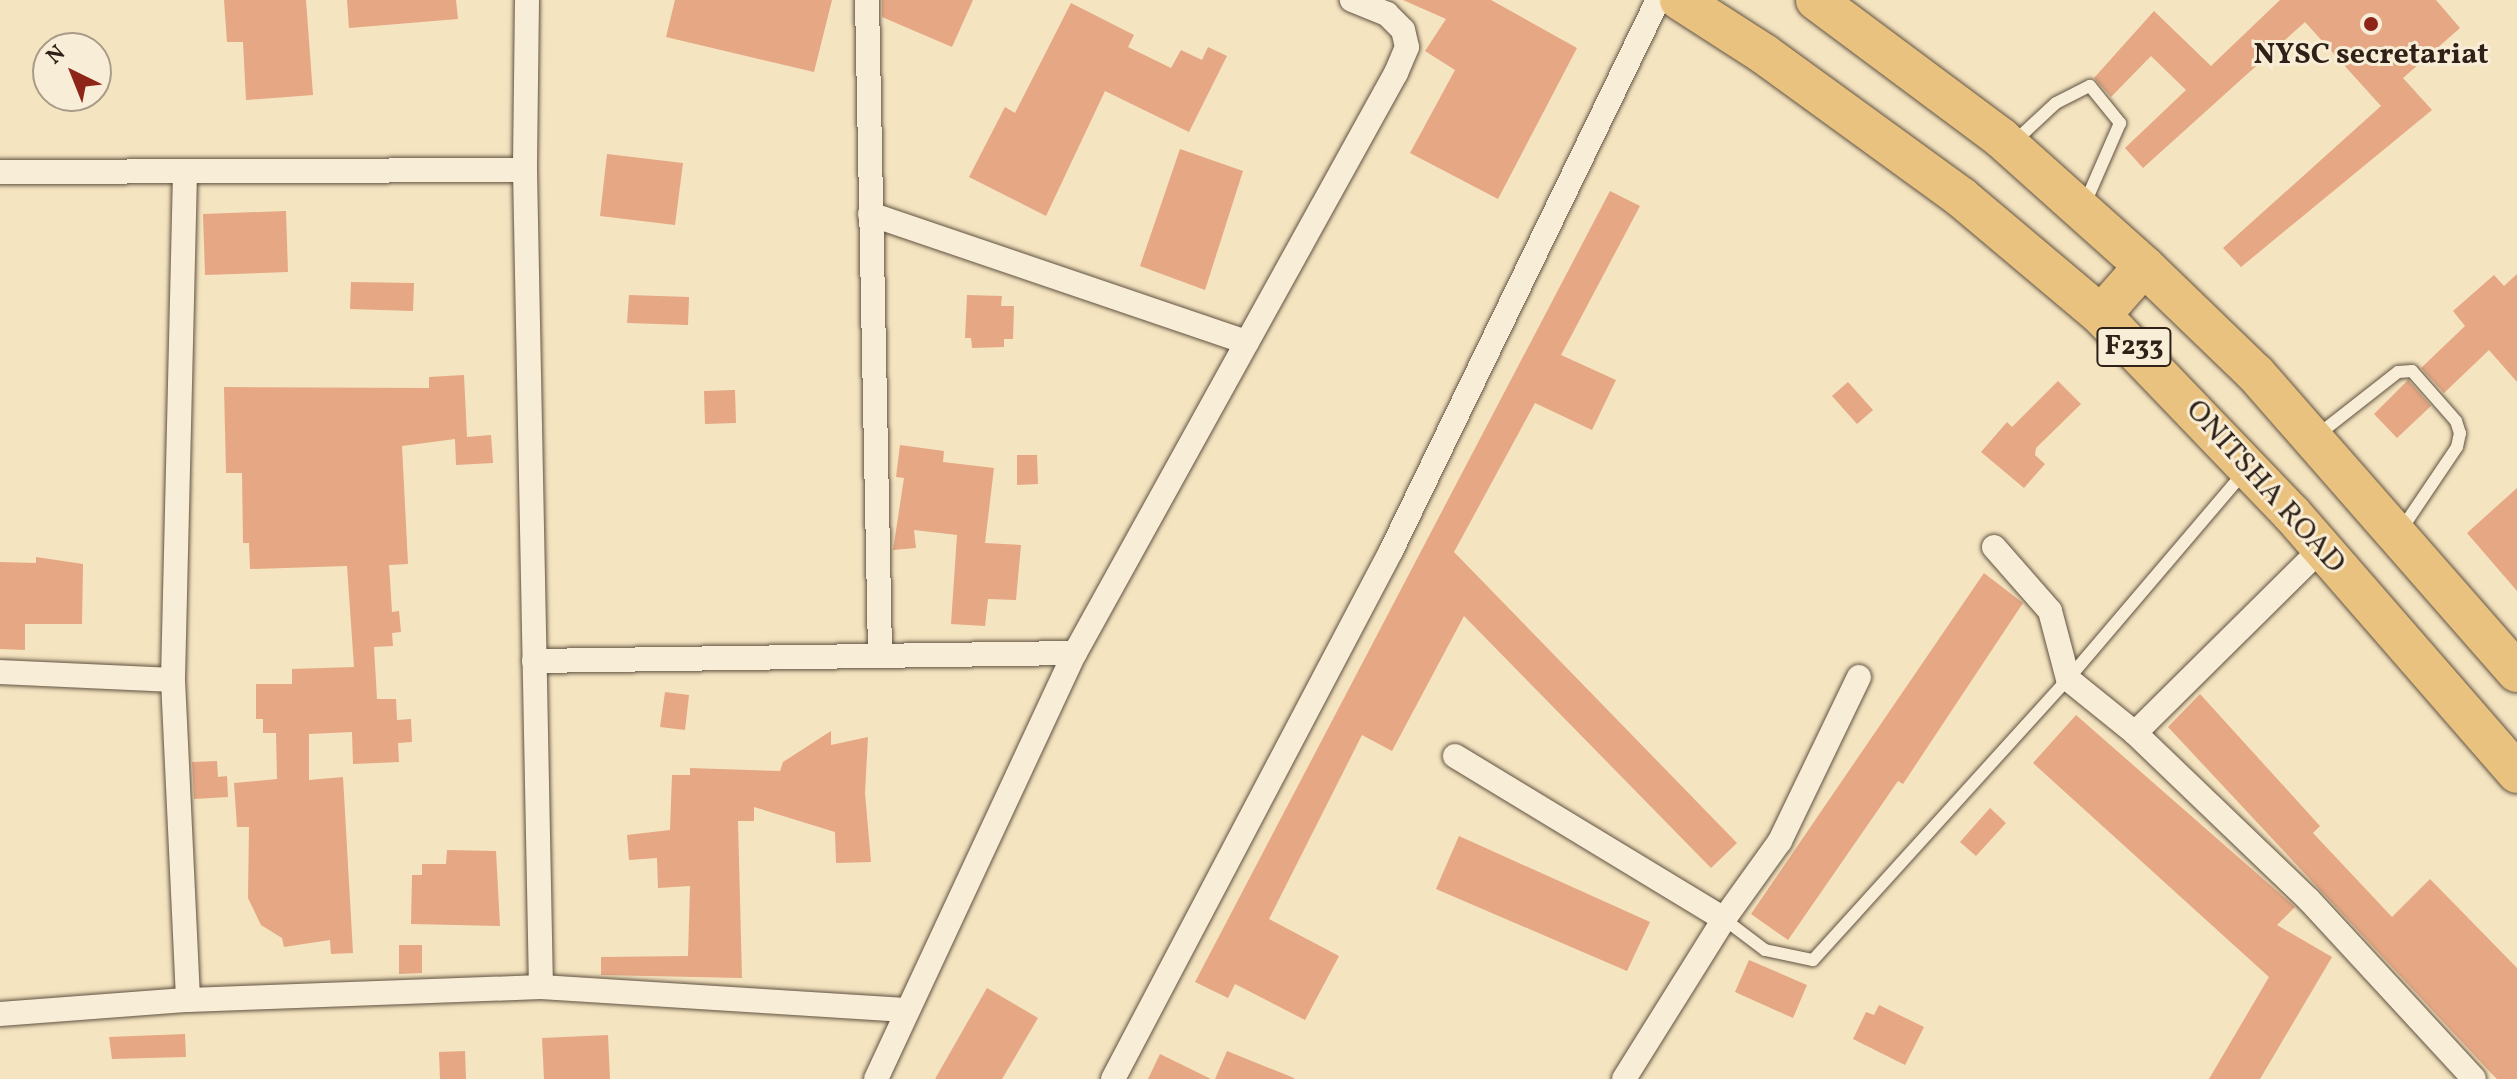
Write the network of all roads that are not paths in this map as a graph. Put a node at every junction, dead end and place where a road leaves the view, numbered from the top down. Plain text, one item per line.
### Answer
1 (527, 0) edge
2 (867, 0) edge
3 (1352, 0) edge
4 (1658, 0) edge
5 (1680, 0) edge
6 (1816, 0) edge
7 (2010, 146) junction
8 (525, 170) junction
9 (0, 172) edge
10 (185, 173) junction
11 (2082, 210) junction
12 (870, 214) junction
13 (2144, 266) junction
14 (2101, 315) junction
15 (1247, 342) junction
16 (2313, 438) junction
17 (2248, 466) junction
18 (2398, 535) junction
19 (1994, 547) dead end
20 (2322, 548) junction
21 (1075, 653) junction
22 (880, 656) junction
23 (534, 661) junction
24 (0, 672) edge
25 (2517, 672) edge
26 (1859, 677) dead end
27 (2068, 679) junction
28 (173, 680) junction
29 (2135, 733) junction
30 (1455, 756) dead end
31 (2517, 773) edge
32 (1724, 919) junction
33 (541, 987) junction
34 (188, 1000) junction
35 (905, 1010) junction
36 (0, 1014) edge
37 (876, 1079) edge
38 (1113, 1079) edge
39 (1624, 1079) edge
40 (2474, 1079) edge

1 - 8 street
2 - 12 street
3 - 15 street
4 - 38 street
5 - 14 main road, ONITSHA ROAD / F233
6 - 7 main road, F233
7 - 11 main road, F233
7 - 11 lane
8 - 10 street
8 - 23 street
9 - 10 street
10 - 28 street
11 - 13 main road, F233
12 - 15 street
12 - 22 street
13 - 14 main road
13 - 16 main road, F233
14 - 17 main road, ONITSHA ROAD / F233
15 - 21 street
16 - 18 main road, F233
16 - 18 lane
17 - 20 main road, ONITSHA ROAD / F233
17 - 27 lane
18 - 25 main road, F233
19 - 27 street
20 - 29 street
20 - 31 main road, ONITSHA ROAD / F233
21 - 22 street
21 - 35 street
22 - 23 street
23 - 33 street
24 - 28 street
26 - 32 street
27 - 29 street
27 - 32 lane
28 - 34 street
29 - 40 street
30 - 32 street
32 - 39 street
33 - 34 street
33 - 35 street
34 - 36 street
35 - 37 street

